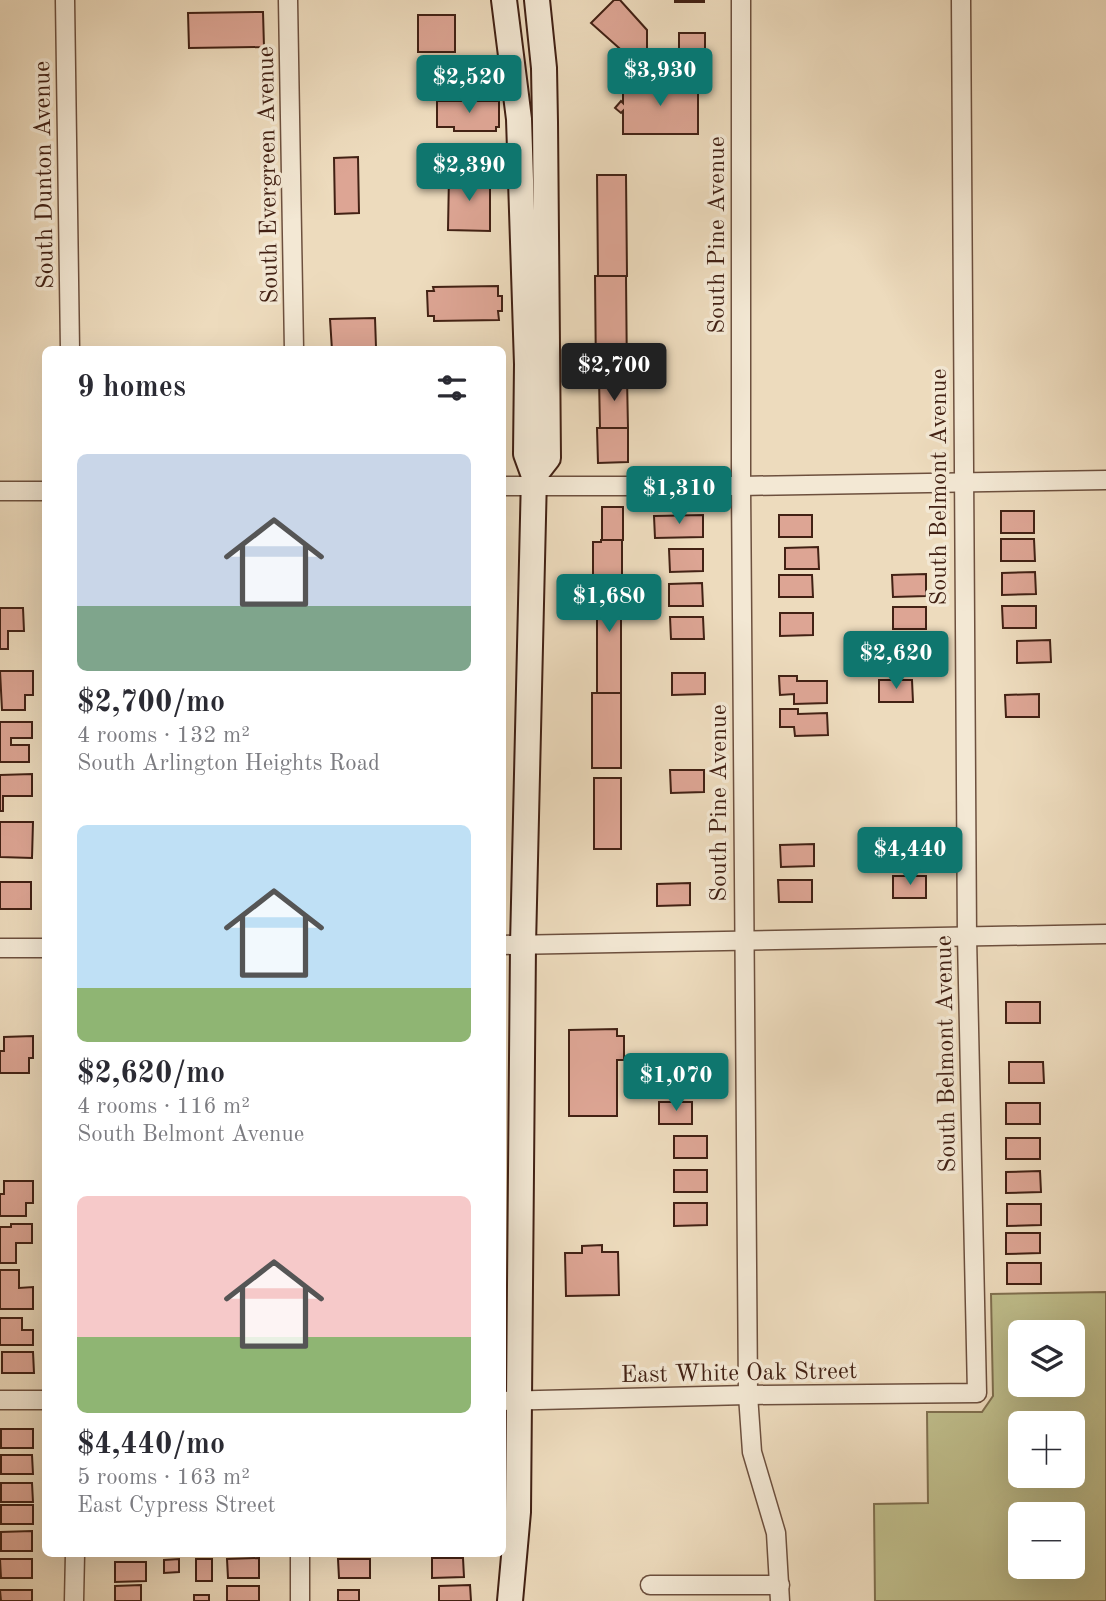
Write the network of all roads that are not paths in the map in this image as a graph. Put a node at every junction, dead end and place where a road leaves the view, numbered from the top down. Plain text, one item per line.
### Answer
1 (65, 0) edge
2 (289, 0) edge
3 (504, 0) edge
4 (537, 0) edge
5 (741, 0) edge
6 (961, 0) edge
7 (70, 346) edge
8 (294, 346) edge
9 (1106, 480) edge
10 (534, 481) junction
11 (962, 482) junction
12 (506, 485) edge
13 (740, 486) junction
14 (0, 491) edge
15 (42, 491) edge
16 (1106, 934) edge
17 (967, 937) junction
18 (743, 941) junction
19 (513, 945) edge
20 (0, 948) edge
21 (42, 948) edge
22 (977, 1393) joint
23 (748, 1395) junction
24 (0, 1400) edge
25 (42, 1400) edge
26 (510, 1401) edge
27 (75, 1557) edge
28 (300, 1557) edge
29 (650, 1585) dead end
30 (780, 1593) edge
31 (74, 1601) edge
32 (300, 1601) edge
33 (510, 1601) edge

1 - 7 street, South Dunton Avenue
2 - 8 street, South Evergreen Avenue
3 - 10 main road
4 - 10 main road
5 - 13 street, South Pine Avenue
6 - 11 street, South Belmont Avenue
9 - 11 street
10 - 12 street
10 - 13 street
10 - 19 main road
11 - 13 street
11 - 17 street, South Belmont Avenue
13 - 18 street, South Pine Avenue
14 - 15 street
16 - 17 street
17 - 18 street
17 - 22 street, South Belmont Avenue
18 - 19 street
18 - 23 street, South Pine Avenue
19 - 26 main road
20 - 21 street
22 - 23 street, East White Oak Street
23 - 26 street, East White Oak Street
23 - 30 street, South Pine Avenue
24 - 25 street
26 - 33 main road
27 - 31 street
28 - 32 street
29 - 30 street

